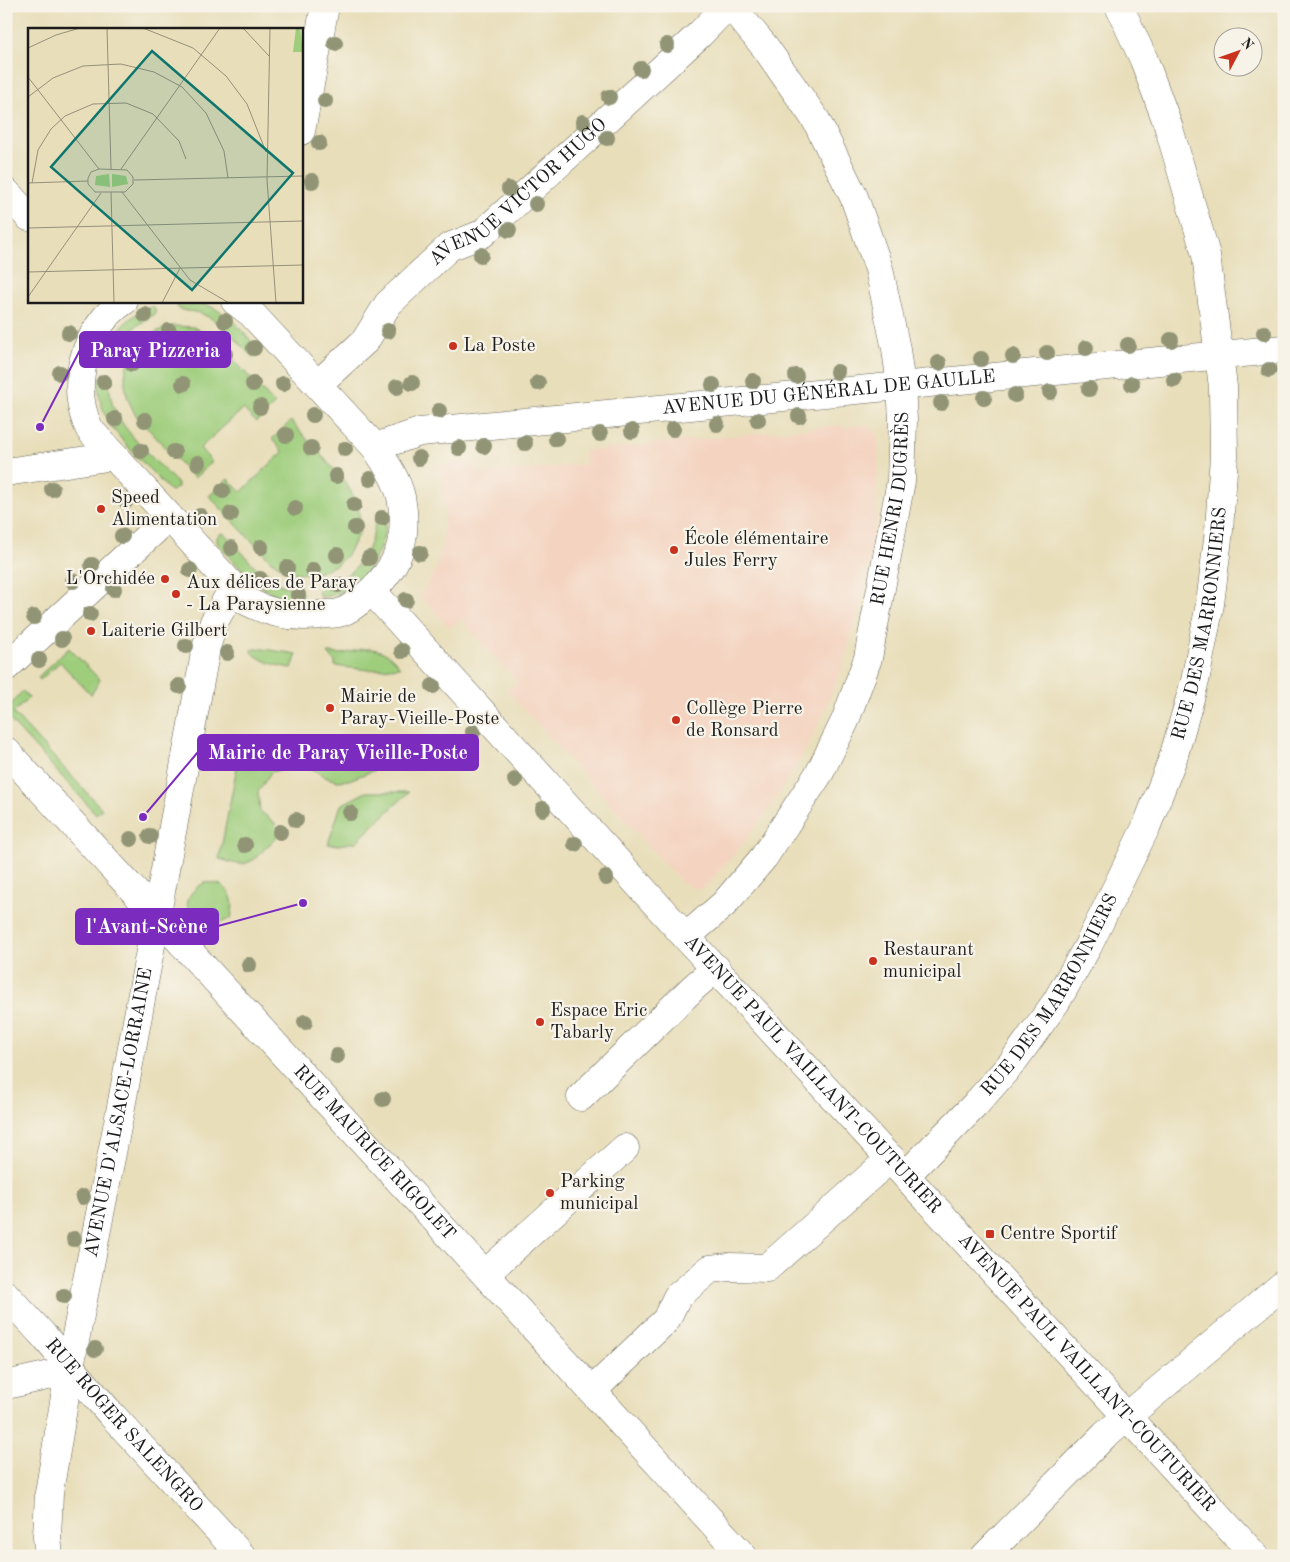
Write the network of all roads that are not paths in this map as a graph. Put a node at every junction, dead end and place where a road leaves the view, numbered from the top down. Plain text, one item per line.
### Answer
1 (325, 6) edge
2 (727, 6) edge
3 (731, 6) edge
4 (1119, 6) edge
5 (302, 126) edge
6 (6, 192) edge
7 (28, 216) edge
8 (114, 304) edge
9 (248, 305) edge
10 (1284, 349) edge
11 (1220, 355) junction
12 (318, 384) junction
13 (901, 386) junction
14 (375, 447) junction
15 (114, 456) junction
16 (6, 472) edge
17 (169, 517) junction
18 (233, 588) junction
19 (372, 591) junction
20 (6, 666) edge
21 (6, 751) edge
22 (156, 915) junction
23 (686, 936) junction
24 (716, 968) junction
25 (582, 1097) dead end
26 (625, 1148) dead end
27 (898, 1166) junction
28 (1284, 1268) edge
29 (485, 1274) junction
30 (1274, 1292) edge
31 (6, 1295) edge
32 (70, 1366) junction
33 (6, 1386) edge
34 (592, 1391) junction
35 (1127, 1415) junction
36 (49, 1556) edge
37 (242, 1556) edge
38 (743, 1556) edge
39 (985, 1556) edge
40 (1255, 1556) edge

1 - 5 street
2 - 12 street, AVENUE VICTOR HUGO
3 - 13 street, RUE HENRI DUGRÈS
4 - 11 street, RUE DES MARRONNIERS
6 - 7 street
8 - 15 street
9 - 12 street
10 - 11 street, AVENUE DU GÉNÉRAL DE GAULLE
11 - 13 street, AVENUE DU GÉNÉRAL DE GAULLE
11 - 27 street, RUE DES MARRONNIERS
12 - 14 street
13 - 14 street, AVENUE DU GÉNÉRAL DE GAULLE
13 - 23 street, RUE HENRI DUGRÈS
14 - 19 street
15 - 16 street
15 - 17 street
17 - 18 street
17 - 20 street
18 - 19 street
18 - 22 street, AVENUE D'ALSACE-LORRAINE
19 - 23 street, AVENUE PAUL VAILLANT-COUTURIER
21 - 22 street, RUE MAURICE RIGOLET
22 - 29 street, RUE MAURICE RIGOLET
22 - 32 street, AVENUE D'ALSACE-LORRAINE
23 - 24 street, AVENUE PAUL VAILLANT-COUTURIER
24 - 25 street
24 - 27 street, AVENUE PAUL VAILLANT-COUTURIER
26 - 29 street
27 - 34 street, RUE DES MARRONNIERS
27 - 35 street, AVENUE PAUL VAILLANT-COUTURIER
28 - 30 street
29 - 34 street, RUE MAURICE RIGOLET
30 - 35 street
31 - 32 street, RUE ROGER SALENGRO
32 - 33 street
32 - 36 street, AVENUE D'ALSACE-LORRAINE
32 - 37 street, RUE ROGER SALENGRO
34 - 38 street, RUE MAURICE RIGOLET
35 - 39 street
35 - 40 street, AVENUE PAUL VAILLANT-COUTURIER

